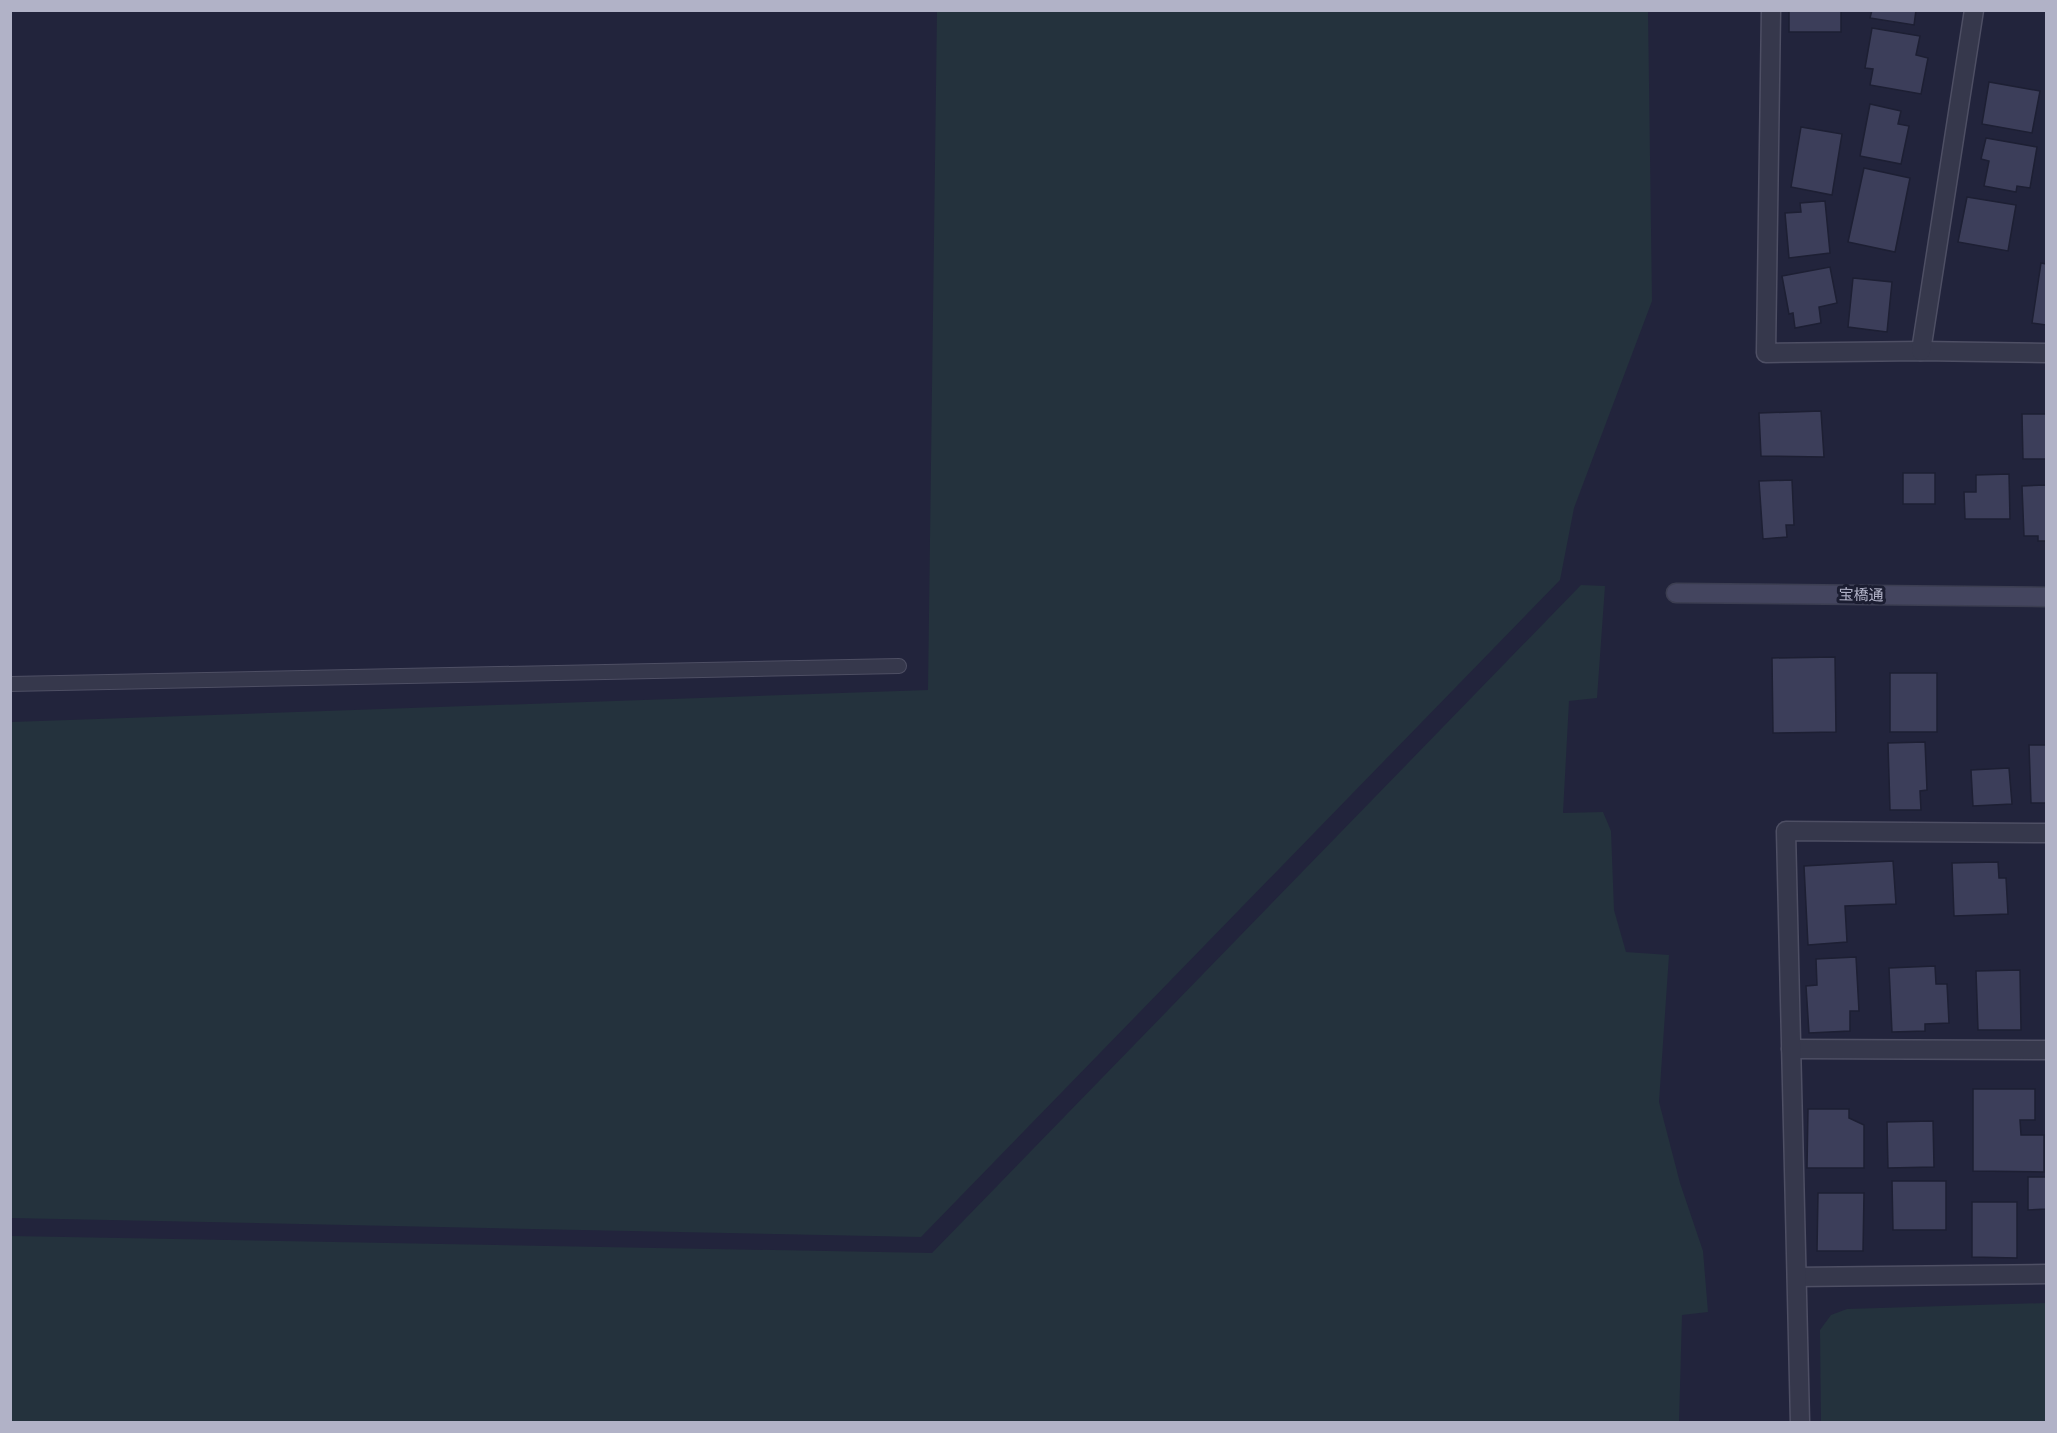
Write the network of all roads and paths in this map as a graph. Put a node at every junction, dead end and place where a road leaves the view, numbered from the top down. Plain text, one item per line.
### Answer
1 (1771, 10) edge
2 (1974, 10) edge
3 (1921, 351) junction
4 (2046, 353) edge
5 (1676, 593) dead end
6 (2046, 597) edge
7 (899, 666) dead end
8 (10, 684) edge
9 (2046, 833) edge
10 (1791, 1049) junction
11 (2046, 1050) edge
12 (2046, 1274) edge
13 (1797, 1278) junction
14 (1800, 1422) edge

1 - 3 street
2 - 3 street
3 - 4 street
5 - 6 street, 宝橋通
7 - 8 lane
9 - 10 street
10 - 11 street
10 - 13 street
12 - 13 street
13 - 14 street

